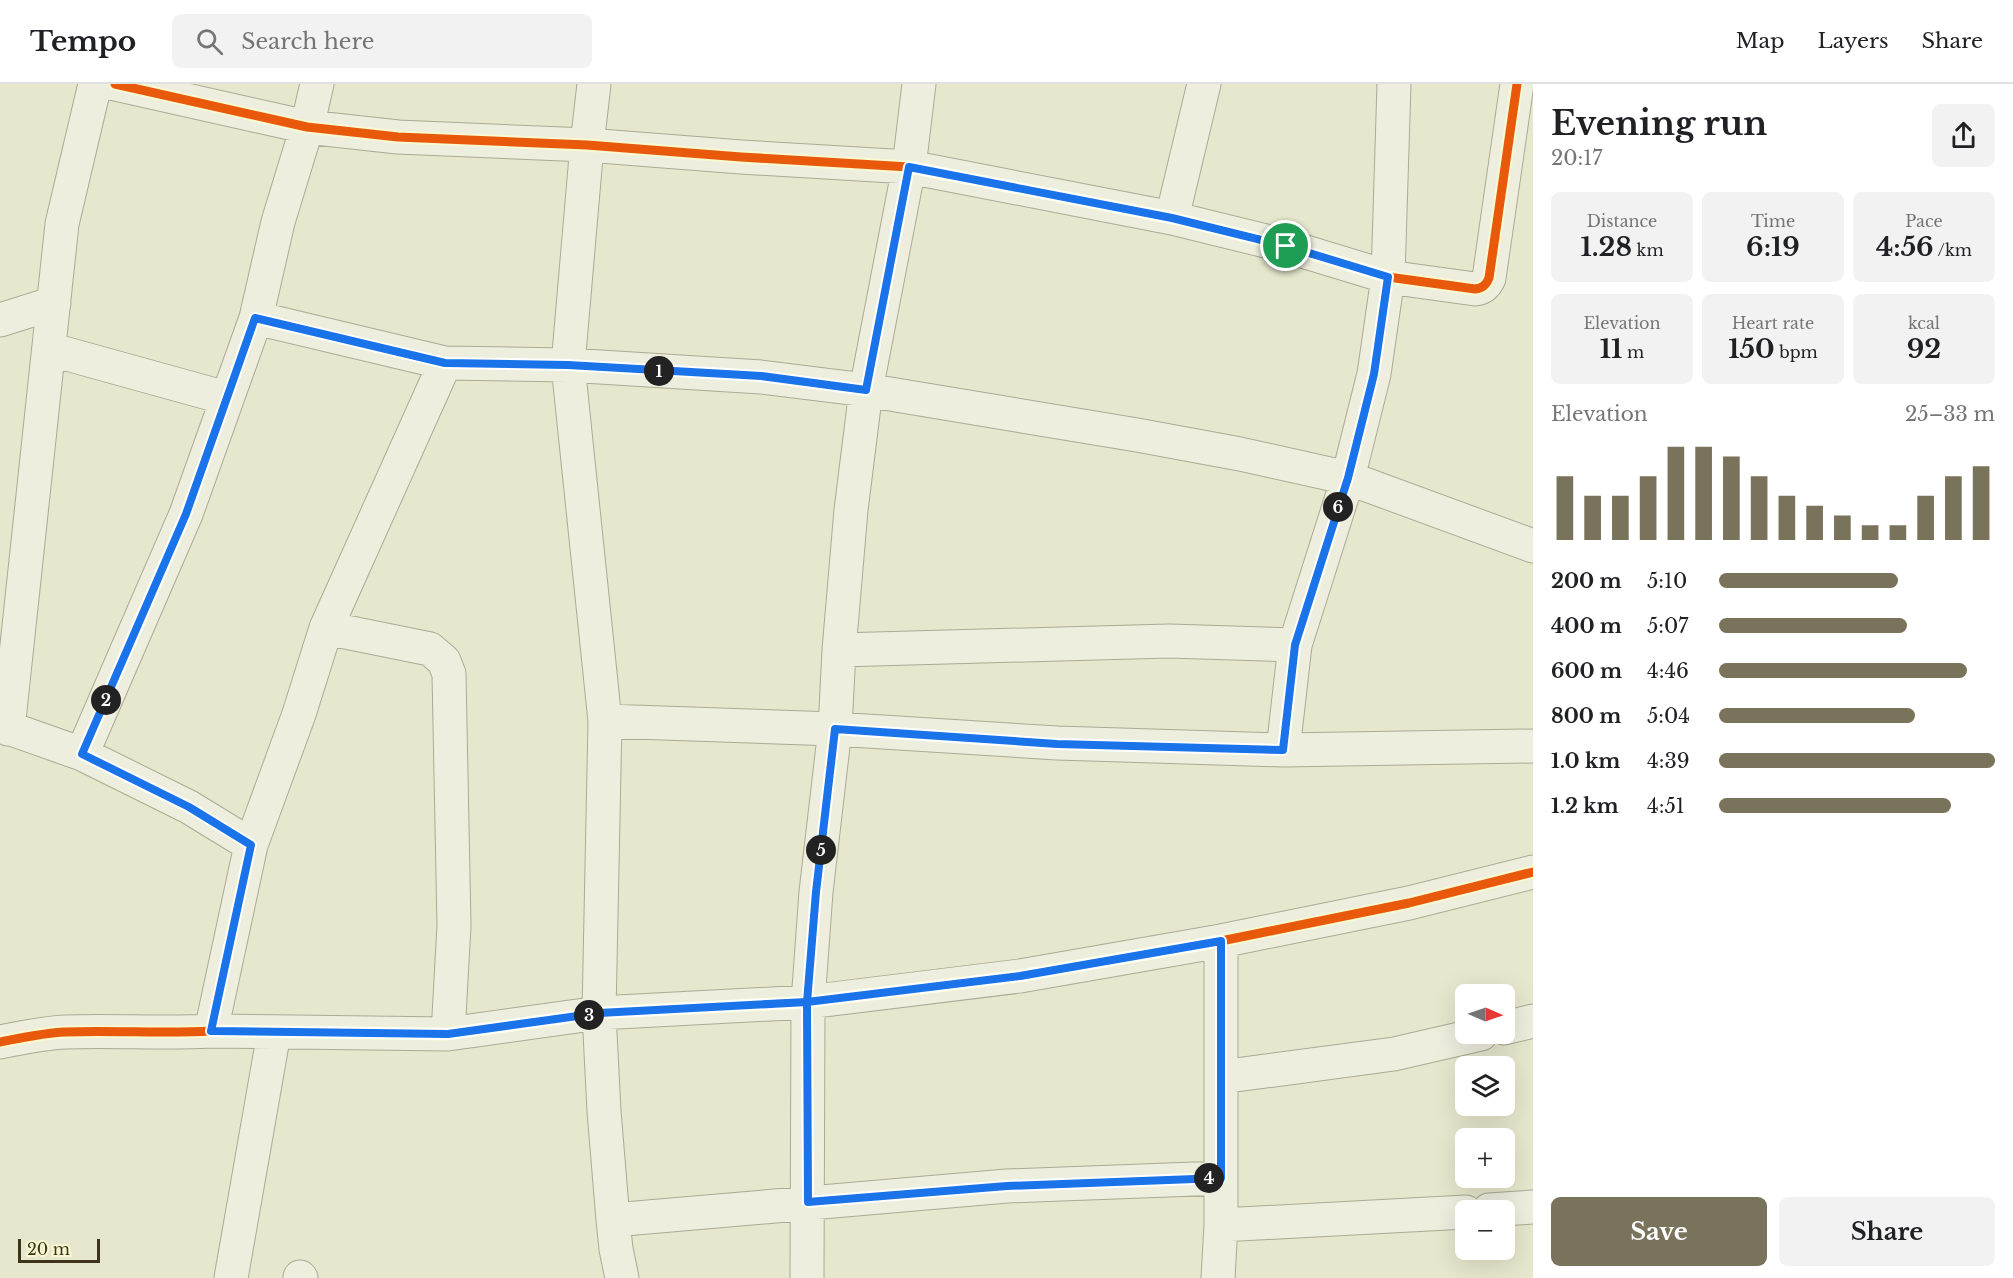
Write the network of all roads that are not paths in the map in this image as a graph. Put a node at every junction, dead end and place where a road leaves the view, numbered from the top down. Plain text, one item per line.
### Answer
1 (95, 84) edge
2 (115, 84) edge
3 (317, 84) edge
4 (594, 84) edge
5 (919, 84) edge
6 (1204, 84) edge
7 (1394, 84) edge
8 (1517, 84) edge
9 (307, 127) junction
10 (586, 145) junction
11 (909, 167) junction
12 (1172, 218) junction
13 (1388, 277) junction
14 (54, 303) junction
15 (255, 318) junction
16 (0, 320) edge
17 (49, 349) junction
18 (445, 363) junction
19 (568, 365) junction
20 (866, 390) junction
21 (226, 398) junction
22 (1348, 478) junction
23 (1533, 546) edge
24 (326, 628) junction
25 (1295, 645) junction
26 (839, 650) junction
27 (605, 721) junction
28 (4, 727) edge
29 (835, 729) junction
30 (1533, 746) edge
31 (1283, 750) junction
32 (82, 754) junction
33 (251, 845) junction
34 (1533, 872) edge
35 (1221, 941) junction
36 (807, 1002) junction
37 (599, 1013) junction
38 (1533, 1021) edge
39 (1515, 1025) edge
40 (211, 1031) junction
41 (274, 1033) junction
42 (448, 1034) junction
43 (1455, 1040) edge
44 (0, 1042) edge
45 (1221, 1077) junction
46 (1221, 1178) junction
47 (808, 1202) junction
48 (1533, 1207) edge
49 (1515, 1208) edge
50 (1455, 1213) edge
51 (613, 1220) junction
52 (1221, 1226) junction
53 (231, 1278) edge
54 (622, 1278) edge
55 (807, 1278) edge
56 (1218, 1278) edge

1 - 14 street
2 - 9 street
3 - 9 street
4 - 10 street
5 - 11 street
6 - 12 street
7 - 13 street
8 - 13 street
9 - 10 street
9 - 15 street
10 - 11 street
10 - 19 street
11 - 12 street
11 - 20 street
12 - 13 street
13 - 22 street
14 - 16 street
14 - 17 street
15 - 18 street
15 - 21 street
17 - 21 street
17 - 28 street
18 - 19 street
18 - 24 street
19 - 20 street
19 - 27 street
20 - 22 street
20 - 26 street
21 - 32 street
22 - 23 street
22 - 25 street
24 - 33 street
24 - 42 street
25 - 26 street
25 - 31 street
26 - 29 street
27 - 29 street
27 - 37 street
28 - 32 street
29 - 31 street
29 - 36 street
30 - 31 street
32 - 33 street
33 - 40 street
34 - 35 street
35 - 36 street
35 - 45 street
36 - 37 street
36 - 47 street
37 - 42 street
37 - 51 street
38 - 39 street
40 - 41 street
40 - 44 street
41 - 42 street
41 - 53 street
43 - 45 street
45 - 46 street
46 - 47 street
46 - 52 street
47 - 51 street
47 - 55 street
48 - 49 street
50 - 52 street
51 - 54 street
52 - 56 street

